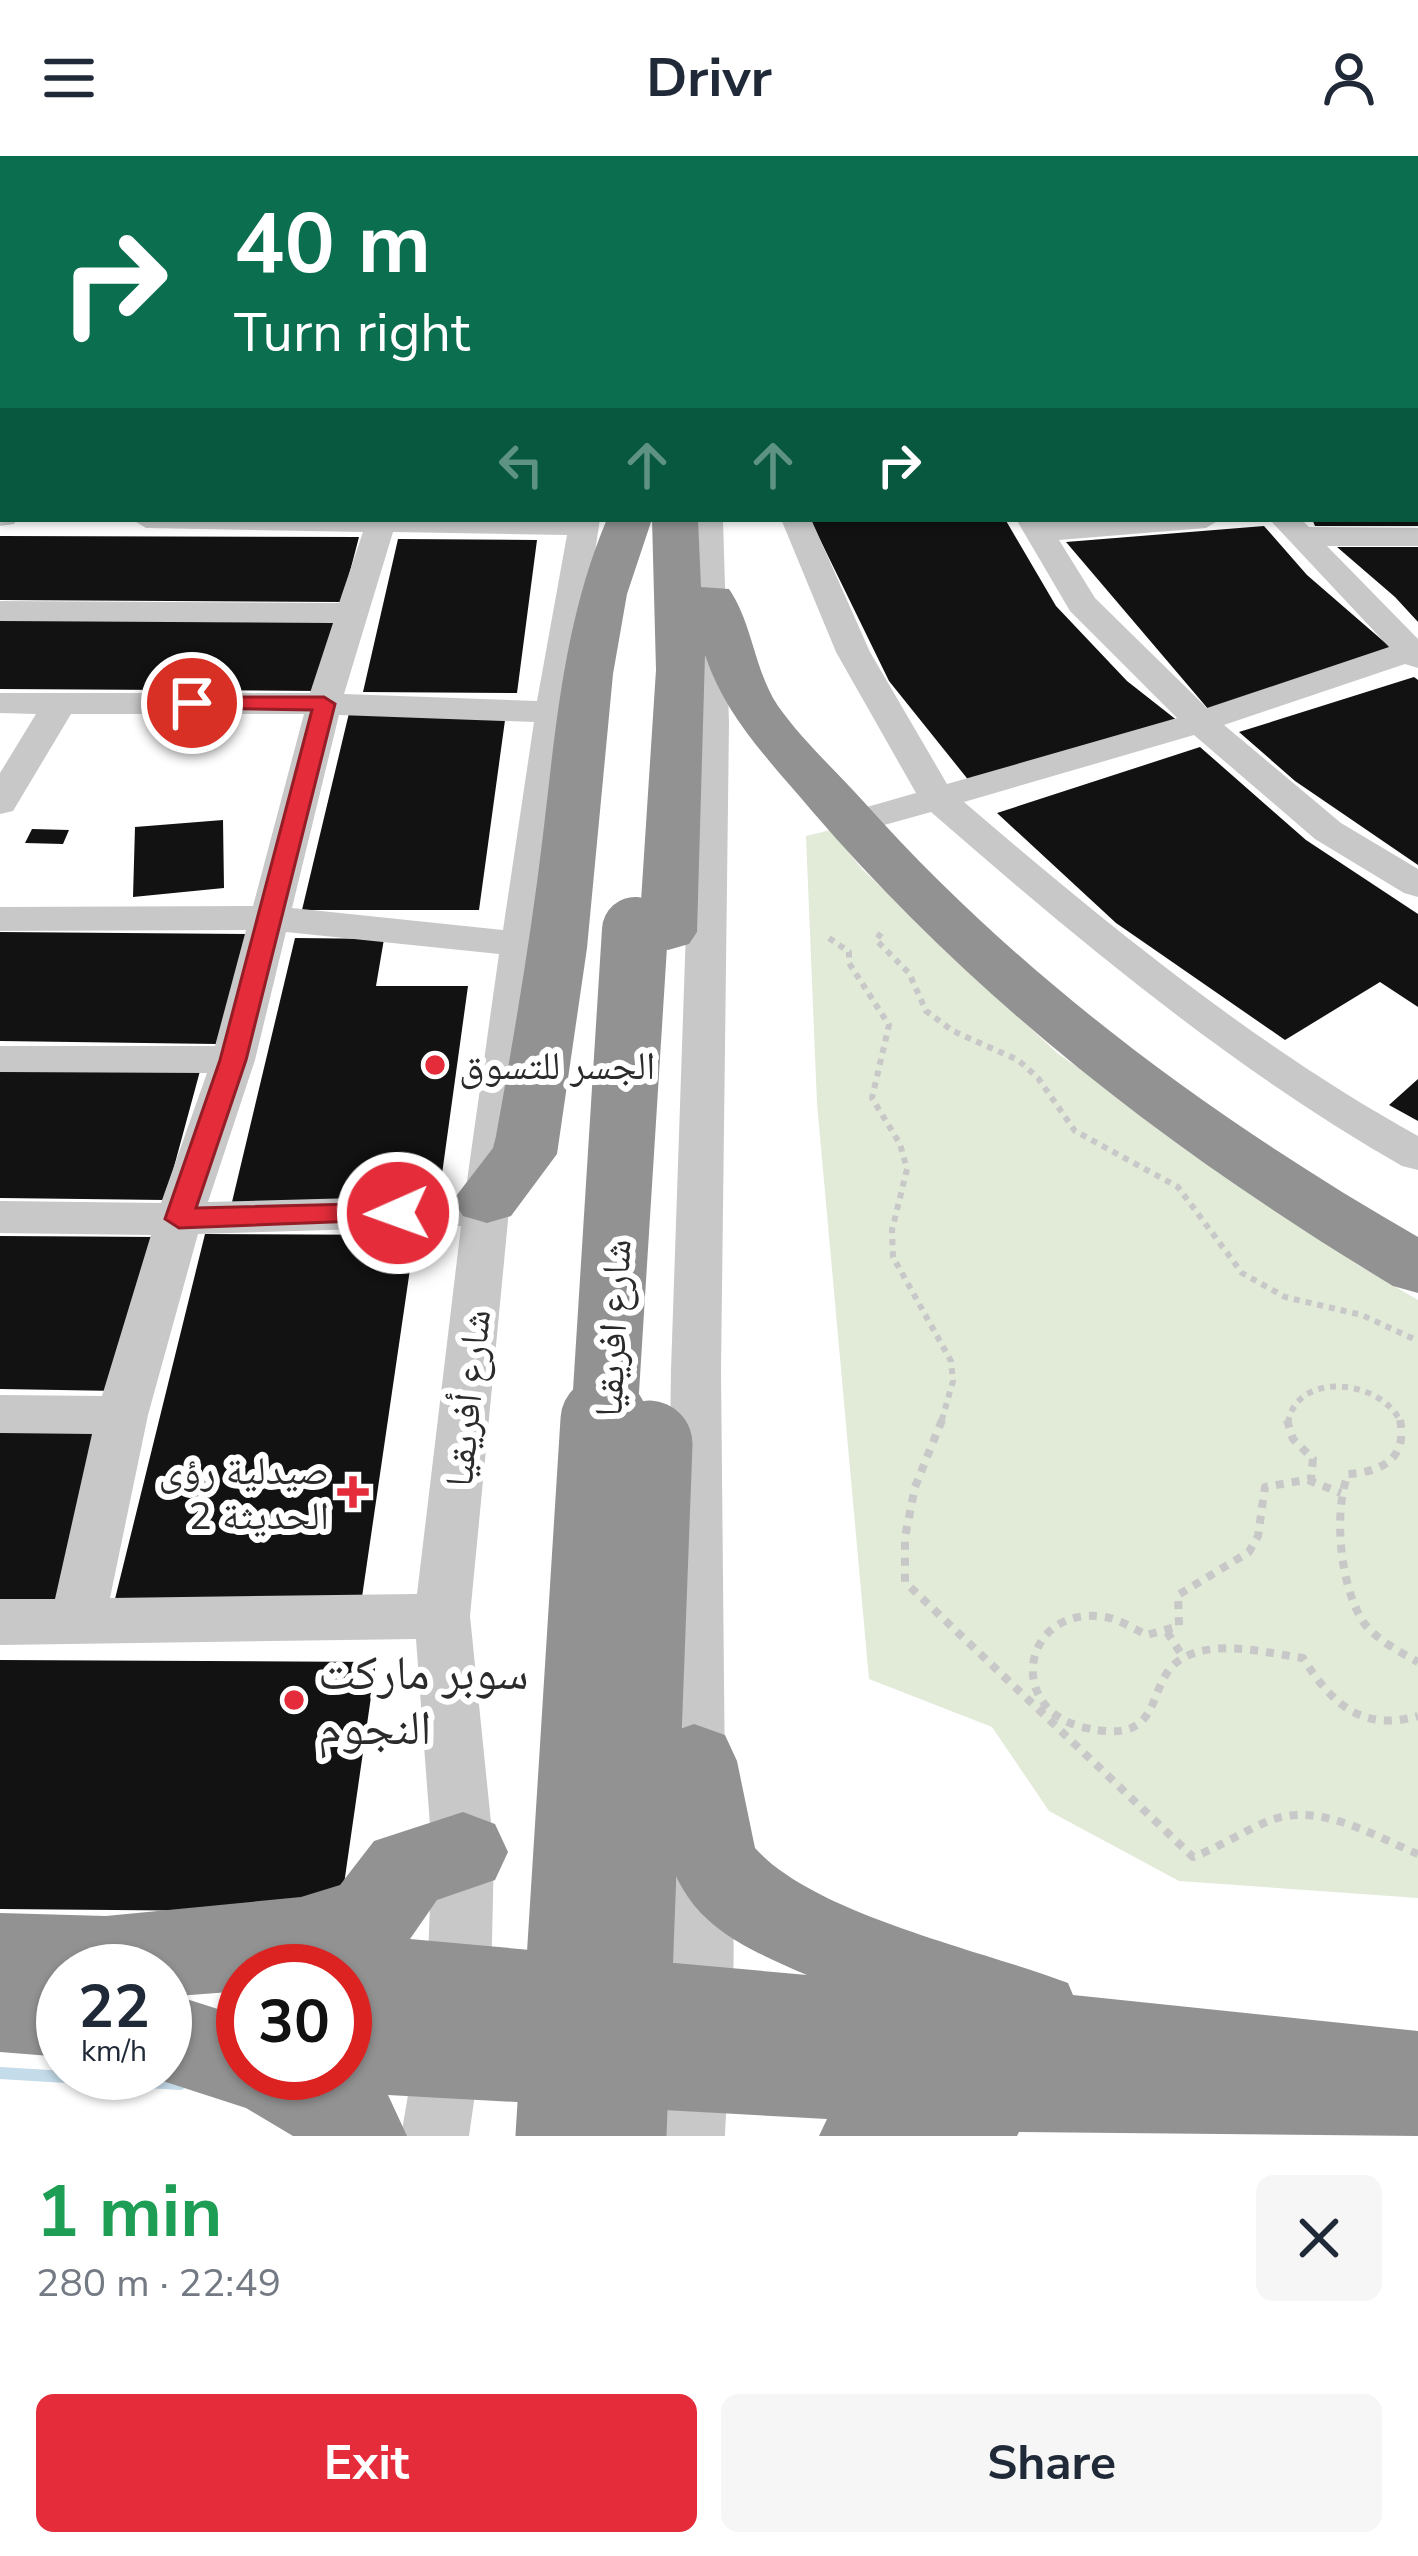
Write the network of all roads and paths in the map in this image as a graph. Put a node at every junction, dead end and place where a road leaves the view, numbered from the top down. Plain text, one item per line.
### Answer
1 (381, 522) edge
2 (600, 522) edge
3 (642, 522) edge
4 (675, 522) edge
5 (708, 522) edge
6 (797, 522) edge
7 (1132, 522) edge
8 (1034, 526) edge
9 (1290, 528) edge
10 (1418, 537) edge
11 (712, 599) junction
12 (0, 611) edge
13 (355, 613) junction
14 (1414, 655) edge
15 (0, 703) edge
16 (60, 703) junction
17 (324, 704) junction
18 (554, 712) junction
19 (1200, 722) junction
20 (937, 798) junction
21 (0, 803) edge
22 (852, 823) junction
23 (1418, 885) edge
24 (268, 918) junction
25 (0, 920) edge
26 (652, 931) junction
27 (881, 933) dead end
28 (830, 938) dead end
29 (522, 944) junction
30 (0, 1059) edge
31 (233, 1060) junction
32 (1418, 1155) edge
33 (487, 1205) junction
34 (0, 1217) edge
35 (179, 1219) junction
36 (1418, 1269) edge
37 (1418, 1341) edge
38 (0, 1414) edge
39 (122, 1415) junction
40 (1308, 1480) junction
41 (1341, 1493) junction
42 (442, 1616) junction
43 (0, 1622) edge
44 (77, 1623) junction
45 (1167, 1632) junction
46 (1183, 1657) junction
47 (1418, 1662) edge
48 (1418, 1716) edge
49 (694, 1761) junction
50 (463, 1852) junction
51 (1418, 1854) edge
52 (0, 1956) edge
53 (36, 1969) edge
54 (192, 1973) edge
55 (372, 1998) edge
56 (36, 2004) edge
57 (0, 2007) edge
58 (446, 2058) edge
59 (372, 2066) edge
60 (1105, 2067) junction
61 (695, 2070) edge
62 (1418, 2078) edge
63 (1418, 2130) edge
64 (559, 2136) edge
65 (623, 2136) edge
66 (869, 2136) edge

1 - 13 street
2 - 18 street, شارع أفريقيا
2 - 33 highway
3 - 26 highway, شارع افريقيا
4 - 26 highway, شارع افريقيا
5 - 11 street
6 - 20 street
7 - 8 street
8 - 19 street
9 - 10 street
9 - 14 street
11 - 22 highway
11 - 49 street
12 - 13 street
13 - 17 street
14 - 19 street
15 - 16 street
16 - 17 street
16 - 21 street
17 - 18 street
17 - 24 street
18 - 29 street, شارع أفريقيا
19 - 20 street
19 - 23 street
20 - 22 street
20 - 32 street
22 - 36 highway
24 - 25 street
24 - 29 street
24 - 31 street
26 - 64 highway, شارع افريقيا, bridge
26 - 65 highway, شارع افريقيا, bridge
27 - 37 path
28 - 51 path
29 - 33 street, شارع أفريقيا
30 - 31 street
31 - 35 street
33 - 35 street
33 - 42 street, شارع أفريقيا
34 - 35 street
35 - 39 street
38 - 39 street
39 - 44 street
40 - 41 path
40 - 41 path
40 - 45 path
41 - 47 path
42 - 44 street
42 - 50 street, شارع أفريقيا
43 - 44 street
45 - 46 path
45 - 46 path
46 - 48 path
49 - 60 highway
49 - 61 street
50 - 54 highway
50 - 58 street, شارع أفريقيا
52 - 53 highway
55 - 58 highway
56 - 57 highway
58 - 59 highway
58 - 61 highway
60 - 61 highway
60 - 62 highway
60 - 63 highway
60 - 66 highway

